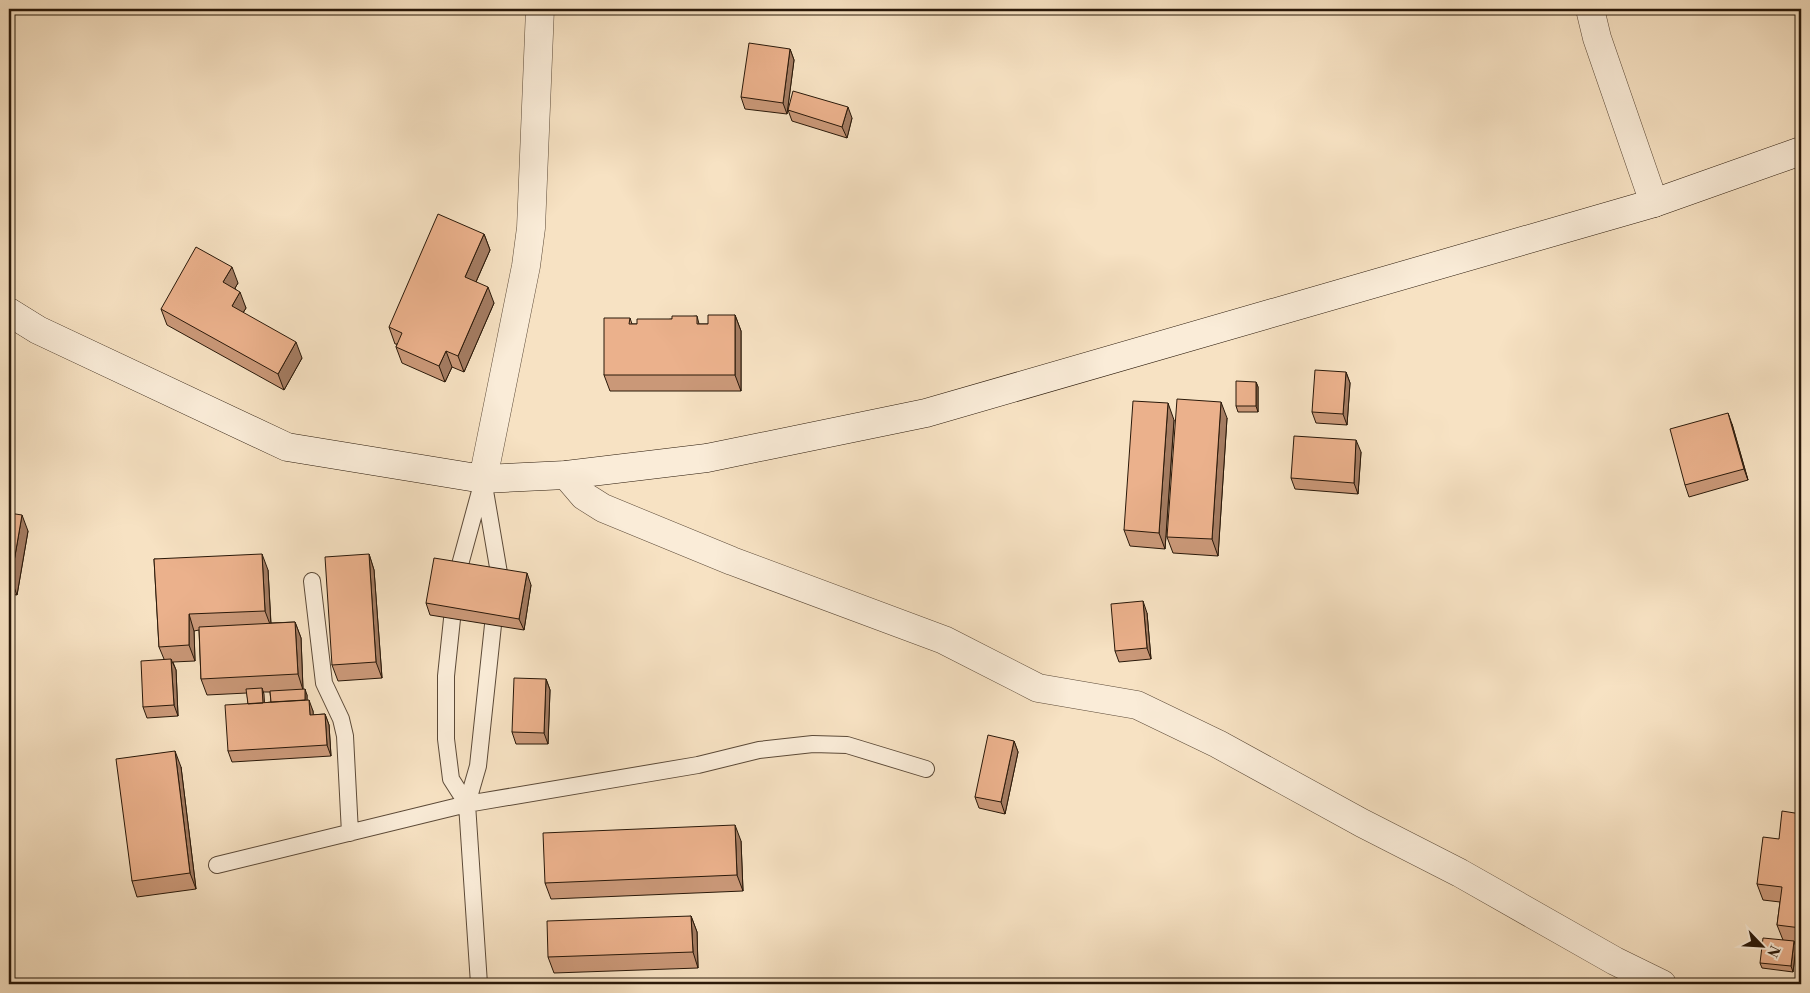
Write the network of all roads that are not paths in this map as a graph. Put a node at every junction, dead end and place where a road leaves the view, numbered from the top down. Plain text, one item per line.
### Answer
1 (540, 9) edge
2 (1590, 9) edge
3 (1801, 151) edge
4 (1654, 203) junction
5 (9, 312) edge
6 (566, 475) junction
7 (483, 479) junction
8 (458, 572) edge
9 (500, 579) edge
10 (312, 581) dead end
11 (452, 618) edge
12 (493, 625) edge
13 (926, 769) dead end
14 (467, 804) junction
15 (350, 832) junction
16 (217, 865) dead end
17 (479, 984) edge
18 (1662, 984) edge

1 - 7 street
2 - 4 street
3 - 4 street
4 - 6 street
5 - 7 street
6 - 7 street
6 - 18 street
7 - 8 lane
7 - 9 lane
10 - 15 lane
11 - 14 lane
12 - 14 lane
13 - 14 lane
14 - 15 lane
14 - 17 lane
15 - 16 lane

